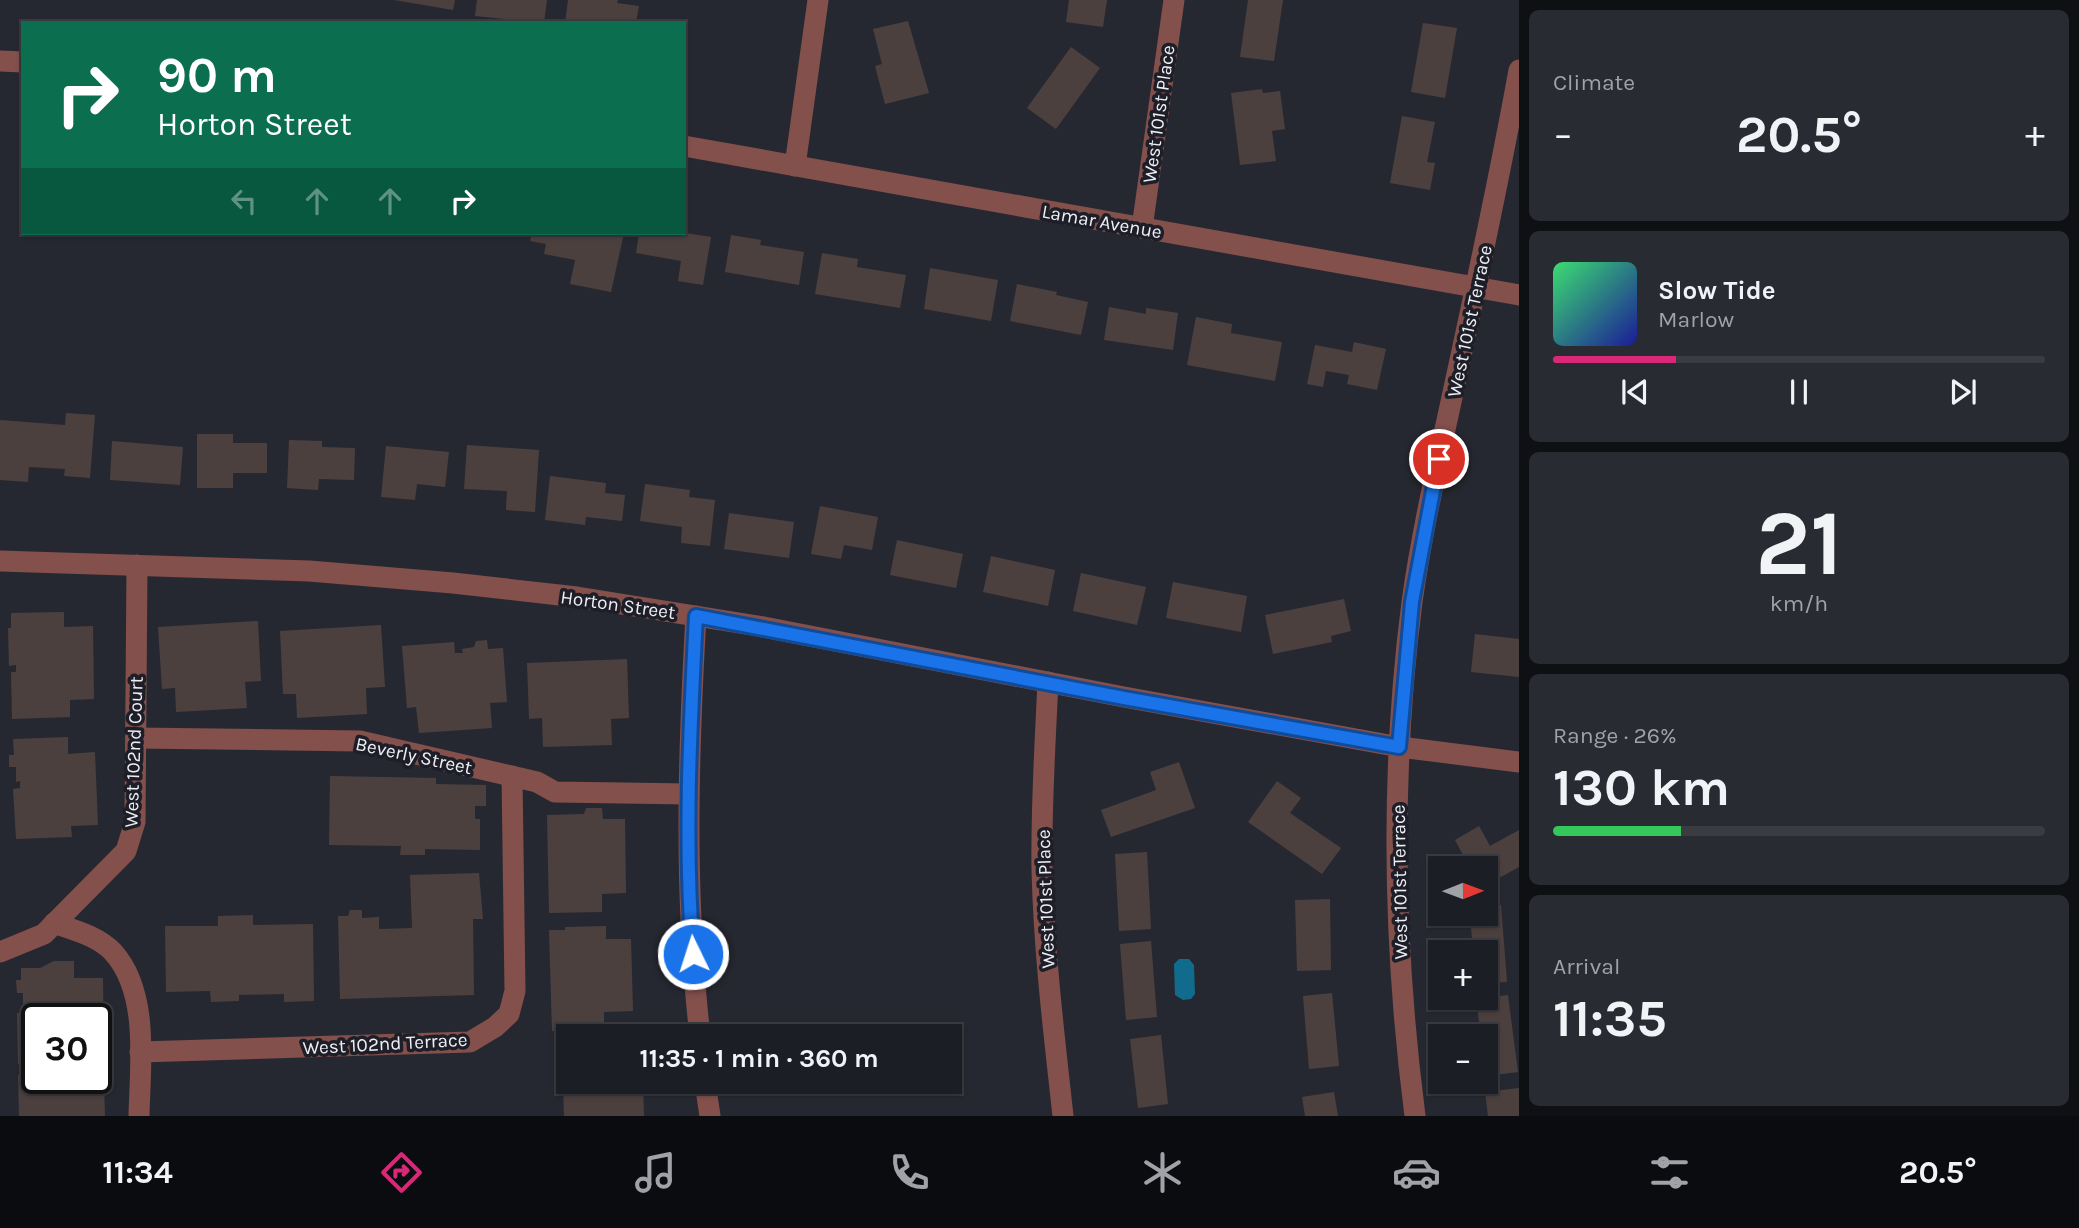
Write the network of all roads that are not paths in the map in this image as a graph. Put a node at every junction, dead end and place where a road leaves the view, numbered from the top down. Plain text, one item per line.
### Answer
1 (818, 0) edge
2 (1174, 0) edge
3 (0, 61) edge
4 (21, 62) edge
5 (1519, 70) edge
6 (686, 146) edge
7 (795, 166) junction
8 (1142, 228) junction
9 (1476, 287) junction
10 (1519, 295) edge
11 (0, 561) edge
12 (137, 565) junction
13 (696, 616) junction
14 (1048, 682) junction
15 (136, 738) junction
16 (1399, 747) junction
17 (1519, 762) edge
18 (512, 776) junction
19 (689, 794) junction
20 (54, 923) junction
21 (0, 952) edge
22 (699, 1024) edge
23 (140, 1052) junction
24 (707, 1094) edge
25 (139, 1116) edge
26 (710, 1116) edge
27 (1063, 1116) edge
28 (1415, 1116) edge

1 - 7 street
2 - 8 street, West 101st Place
3 - 4 street
5 - 9 street, West 101st Terrace
6 - 7 street, Lamar Avenue
7 - 8 street, Lamar Avenue
8 - 9 street, Lamar Avenue
9 - 10 street, Lamar Avenue
9 - 16 street, West 101st Terrace
11 - 12 street, Horton Street
12 - 13 street, Horton Street
12 - 15 street, West 102nd Court
13 - 14 street, Horton Street
13 - 19 street
14 - 16 street, Horton Street
14 - 27 street, West 101st Place
15 - 18 street, Beverly Street
15 - 20 street, West 102nd Court
16 - 17 street, Horton Street
16 - 28 street, West 101st Terrace
18 - 19 street, Beverly Street
18 - 23 street, West 102nd Terrace
19 - 22 street
20 - 21 street
20 - 23 street
23 - 25 street
24 - 26 street

